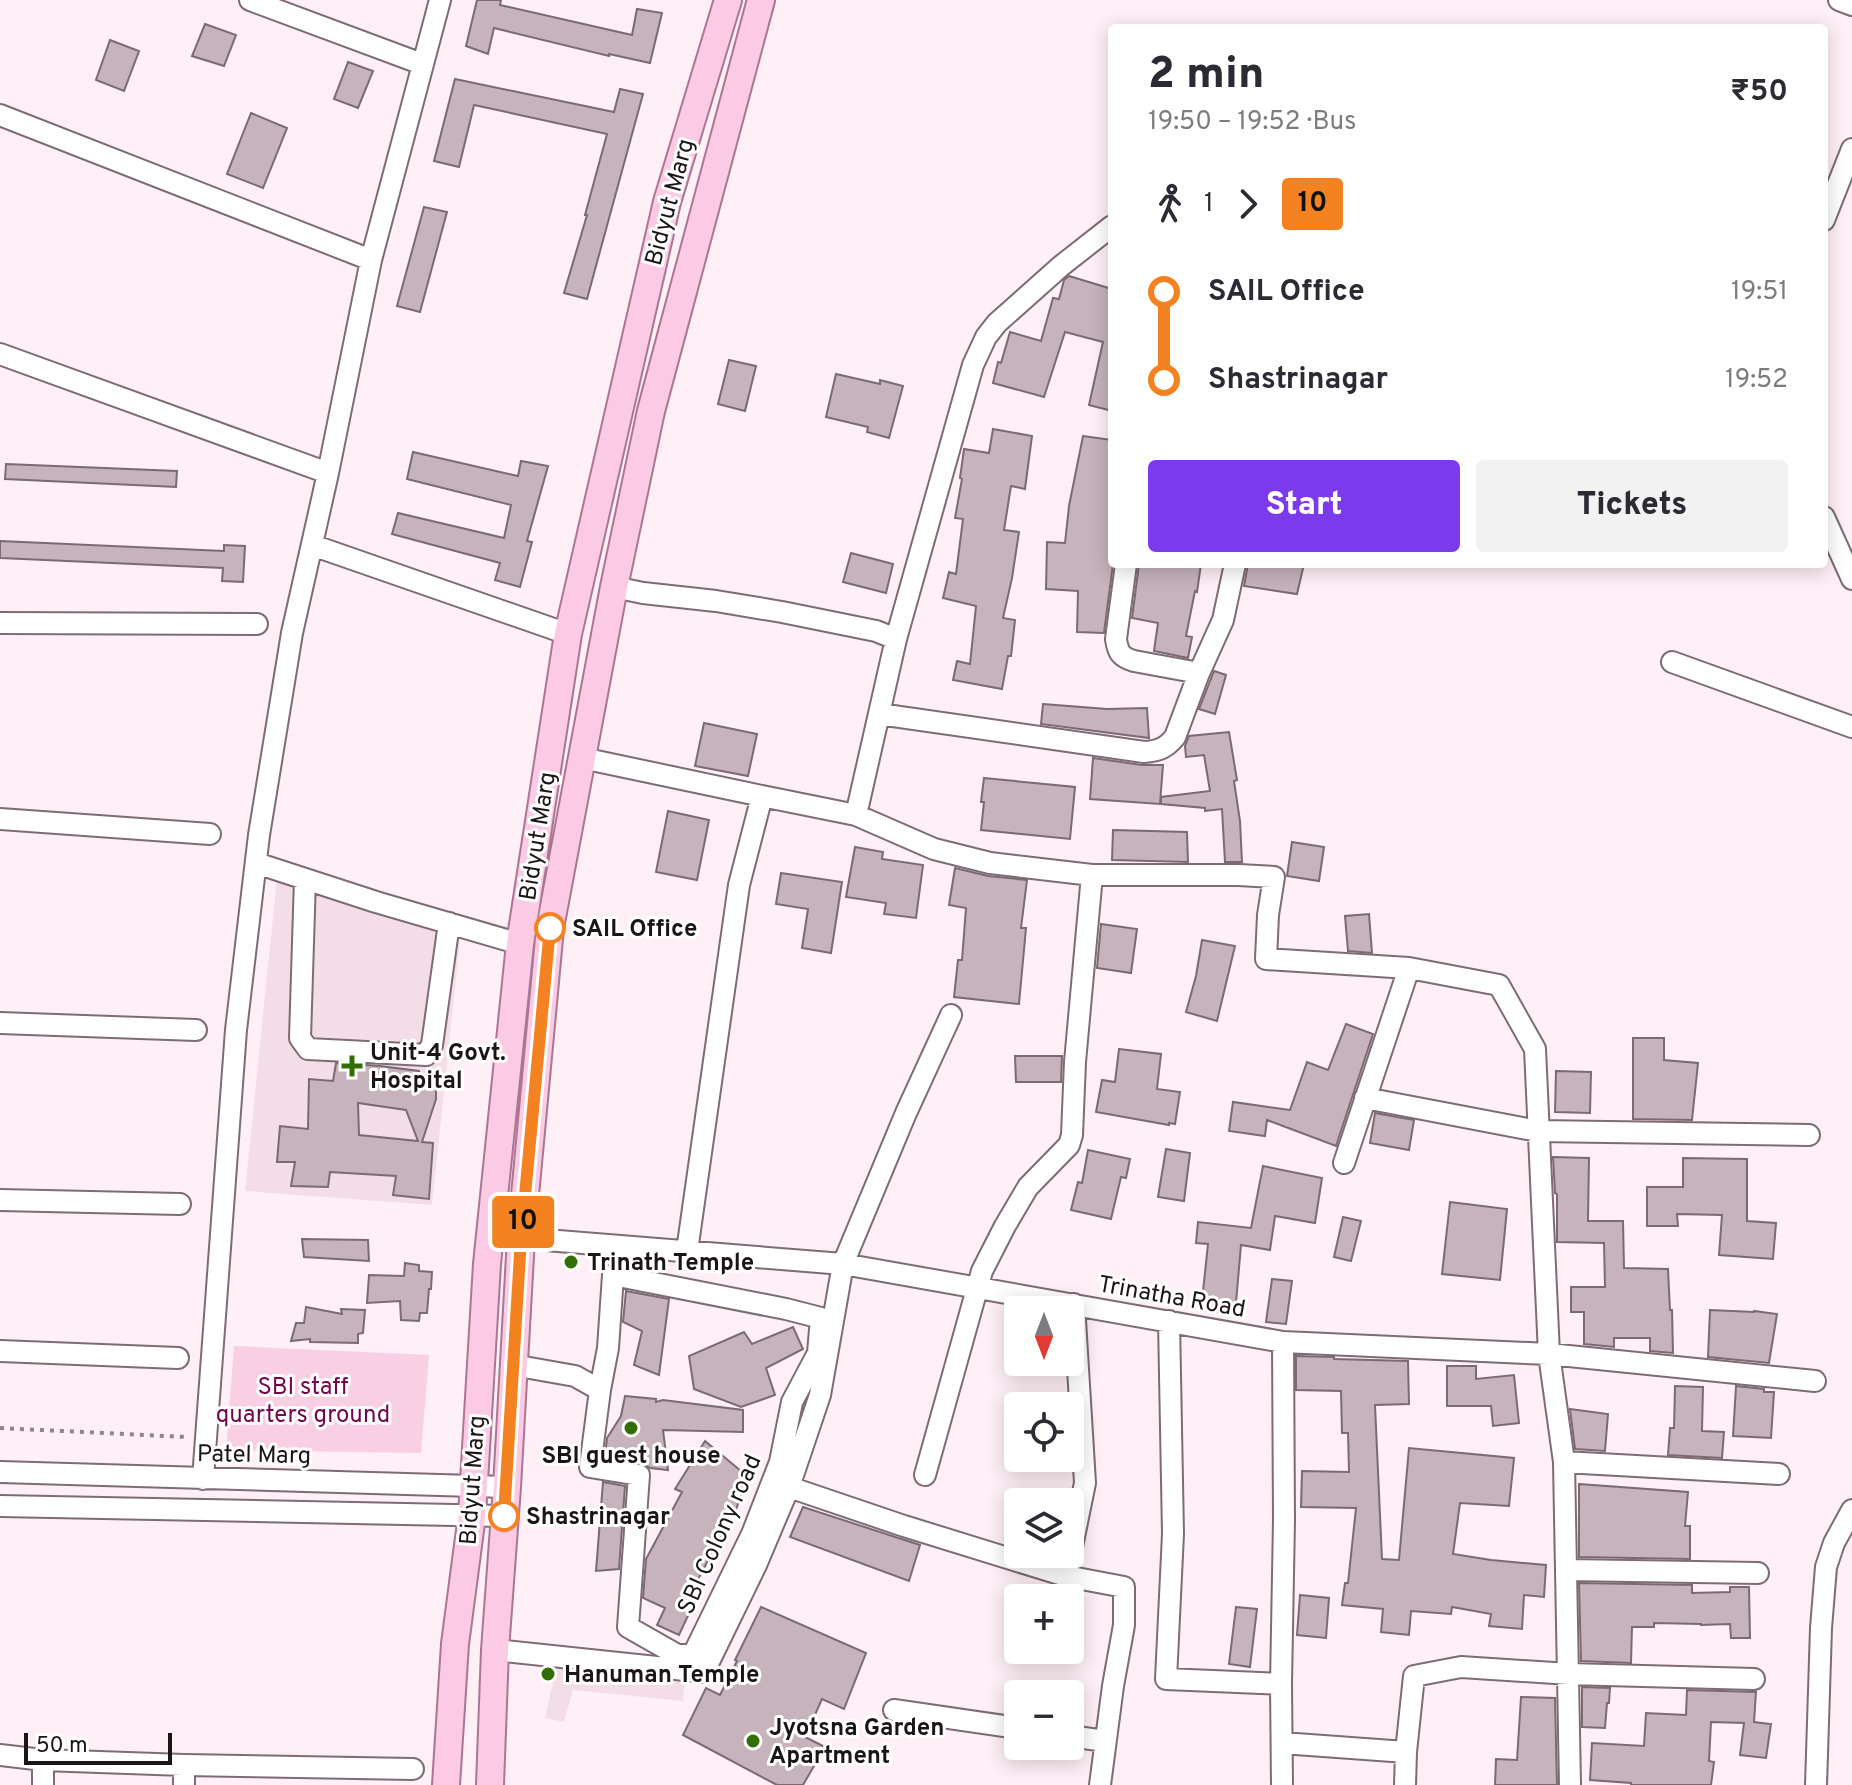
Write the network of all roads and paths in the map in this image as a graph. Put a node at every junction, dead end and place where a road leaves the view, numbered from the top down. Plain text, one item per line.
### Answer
1 (250, 0) edge
2 (440, 0) edge
3 (728, 0) edge
4 (761, 0) edge
5 (1839, 0) edge
6 (1852, 5) edge
7 (422, 64) junction
8 (0, 115) edge
9 (1852, 149) edge
10 (667, 202) junction
11 (1828, 210) edge
12 (703, 212) junction
13 (1108, 229) edge
14 (371, 260) junction
15 (0, 354) edge
16 (328, 473) junction
17 (1828, 526) edge
18 (312, 545) junction
19 (1125, 568) edge
20 (1234, 568) edge
21 (1852, 579) edge
22 (614, 587) junction
23 (0, 623) edge
24 (257, 624) dead end
25 (568, 634) junction
26 (896, 639) junction
27 (1672, 662) dead end
28 (1199, 673) junction
29 (879, 714) junction
30 (1852, 727) edge
31 (582, 758) junction
32 (762, 796) junction
33 (856, 815) junction
34 (0, 819) edge
35 (210, 834) dead end
36 (256, 863) junction
37 (1092, 875) junction
38 (305, 879) junction
39 (449, 923) junction
40 (520, 944) junction
41 (1409, 968) junction
42 (951, 1015) dead end
43 (0, 1023) edge
44 (196, 1030) dead end
45 (1365, 1098) junction
46 (1538, 1131) junction
47 (1809, 1135) dead end
48 (1344, 1163) dead end
49 (0, 1200) edge
50 (180, 1204) dead end
51 (521, 1238) junction
52 (687, 1251) junction
53 (843, 1264) junction
54 (978, 1287) junction
55 (1029, 1296) edge
56 (1084, 1306) edge
57 (1169, 1321) junction
58 (1283, 1342) junction
59 (0, 1351) edge
60 (1549, 1354) junction
61 (178, 1358) dead end
62 (513, 1365) junction
63 (1078, 1376) edge
64 (1815, 1381) dead end
65 (600, 1390) junction
66 (0, 1428) edge
67 (205, 1438) junction
68 (1564, 1462) junction
69 (0, 1472) edge
70 (1779, 1474) dead end
71 (925, 1475) dead end
72 (203, 1479) junction
73 (473, 1486) junction
74 (507, 1487) junction
75 (789, 1487) junction
76 (0, 1506) edge
77 (1852, 1510) edge
78 (472, 1515) junction
79 (504, 1516) junction
80 (1567, 1570) junction
81 (1758, 1573) dead end
82 (1066, 1576) junction
83 (495, 1650) junction
84 (1569, 1674) junction
85 (1754, 1679) dead end
86 (1281, 1684) junction
87 (894, 1710) dead end
88 (1004, 1726) edge
89 (1084, 1738) edge
90 (1105, 1741) junction
91 (1282, 1743) junction
92 (1406, 1752) junction
93 (0, 1755) edge
94 (43, 1760) junction
95 (413, 1769) dead end
96 (184, 1775) edge
97 (313, 1777) edge
98 (43, 1785) edge
99 (446, 1785) edge
100 (490, 1785) edge
101 (1100, 1785) edge
102 (1282, 1785) edge
103 (1405, 1785) edge
104 (1570, 1785) edge
105 (1816, 1785) edge

1 - 7 street
2 - 7 street
3 - 10 main road, Bidyut Marg
4 - 12 main road, Bidyut Marg
5 - 6 street
7 - 14 street
8 - 14 street
9 - 11 street
10 - 12 main road
10 - 25 main road, Bidyut Marg
12 - 22 main road, Bidyut Marg
13 - 26 street
14 - 16 street
15 - 16 street
16 - 18 street
17 - 21 street
18 - 25 street
18 - 36 street
19 - 28 street
20 - 28 street
22 - 26 street
22 - 31 main road, Bidyut Marg
23 - 24 street
25 - 40 main road, Bidyut Marg
26 - 29 street
27 - 30 street
28 - 29 street
29 - 33 street
31 - 32 street
31 - 51 main road, Bidyut Marg
32 - 33 street
32 - 52 street
33 - 37 street
34 - 35 street
36 - 38 street
36 - 67 street
37 - 41 street
37 - 54 street
38 - 39 street
38 - 39 street
39 - 40 street
40 - 73 main road, Bidyut Marg
41 - 45 street
41 - 46 street
42 - 53 street
43 - 44 street
45 - 46 street
45 - 48 street
46 - 47 street
46 - 60 street
49 - 50 street
51 - 52 street, Trinatha Road
51 - 62 main road, Bidyut Marg
52 - 53 street, Trinatha Road
53 - 54 street, Trinatha Road
53 - 75 street
54 - 55 street, Trinatha Road
54 - 71 street
56 - 57 street, Trinatha Road
57 - 58 street, Trinatha Road
57 - 86 street
58 - 60 street, Trinatha Road
58 - 86 street
59 - 61 street
60 - 64 street, Trinatha Road
60 - 68 street
62 - 65 street
62 - 74 main road, Bidyut Marg
63 - 82 street
65 - 65 street, SBI Colony road
66 - 67 path
67 - 72 street
68 - 70 street
68 - 80 street
69 - 72 street, Patel Marg
72 - 73 street, Patel Marg
73 - 74 street, Patel Marg
73 - 78 main road, Bidyut Marg
74 - 79 main road, Bidyut Marg
75 - 82 street
75 - 83 street
76 - 78 street
77 - 105 street
78 - 79 street
78 - 99 main road, Bidyut Marg
79 - 83 main road, Bidyut Marg
80 - 81 street
80 - 84 street
82 - 90 street
83 - 100 main road, Bidyut Marg
84 - 85 street
84 - 92 street
84 - 104 street
86 - 91 street
87 - 88 street
89 - 90 street
90 - 101 street
91 - 92 street
91 - 102 street
92 - 103 street
93 - 94 street
94 - 96 street
94 - 98 street
95 - 97 street
96 - 97 street

